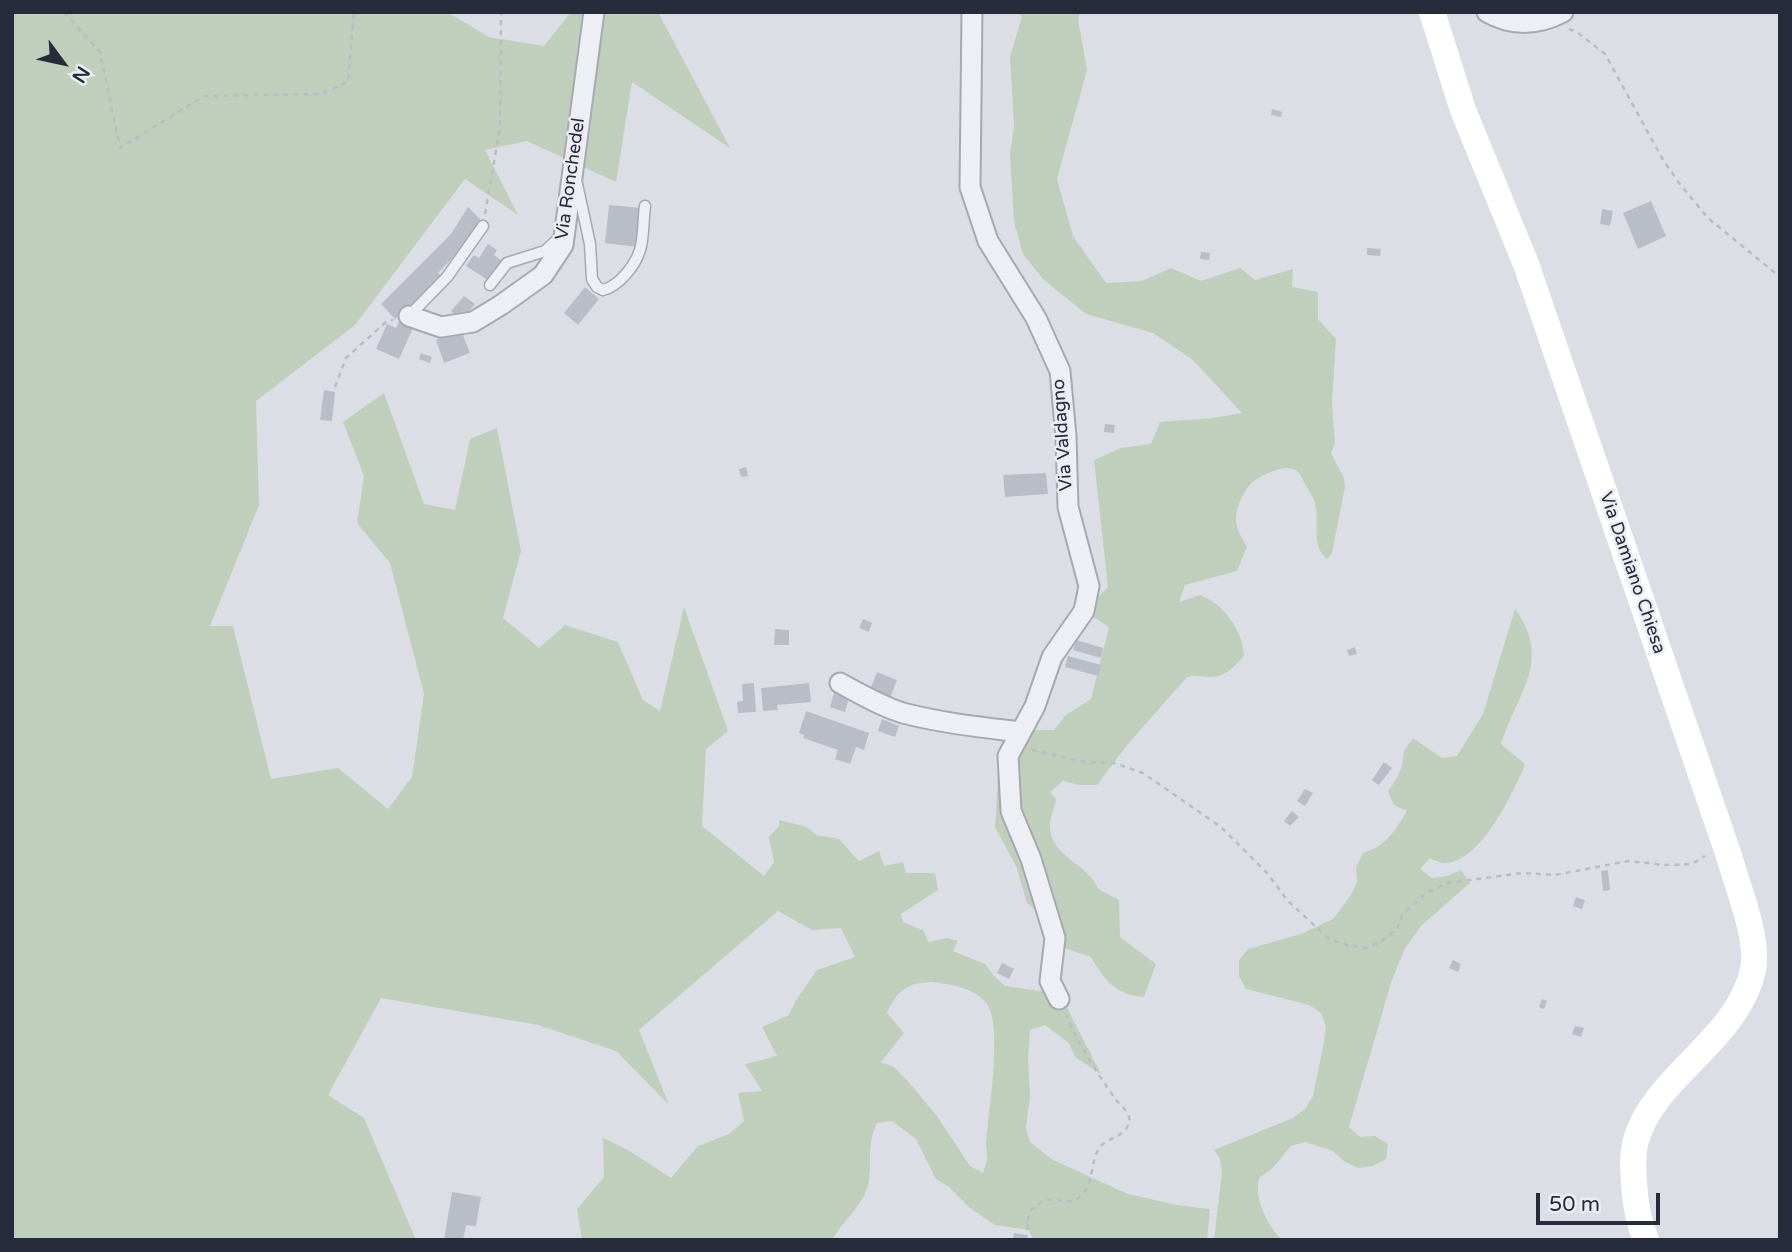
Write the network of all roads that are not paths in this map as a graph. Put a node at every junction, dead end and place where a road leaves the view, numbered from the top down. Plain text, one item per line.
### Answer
1 (594, 12) edge
2 (972, 12) edge
3 (1432, 12) edge
4 (1488, 12) edge
5 (1554, 16) edge
6 (573, 170) junction
7 (645, 206) dead end
8 (483, 226) road end
9 (565, 232) junction
10 (490, 285) dead end
11 (409, 316) joint
12 (840, 683) dead end
13 (1020, 732) junction
14 (1059, 999) road end
15 (1646, 1240) edge

1 - 6 street, Via Ronchedel
2 - 13 street, Via Valdagno
3 - 15 street, Via Damiano Chiesa
4 - 5 street
6 - 7 lane
6 - 9 street, Via Ronchedel
8 - 11 lane
9 - 10 lane
9 - 11 street, Via Ronchedel
12 - 13 street
13 - 14 street, Via Valdagno

